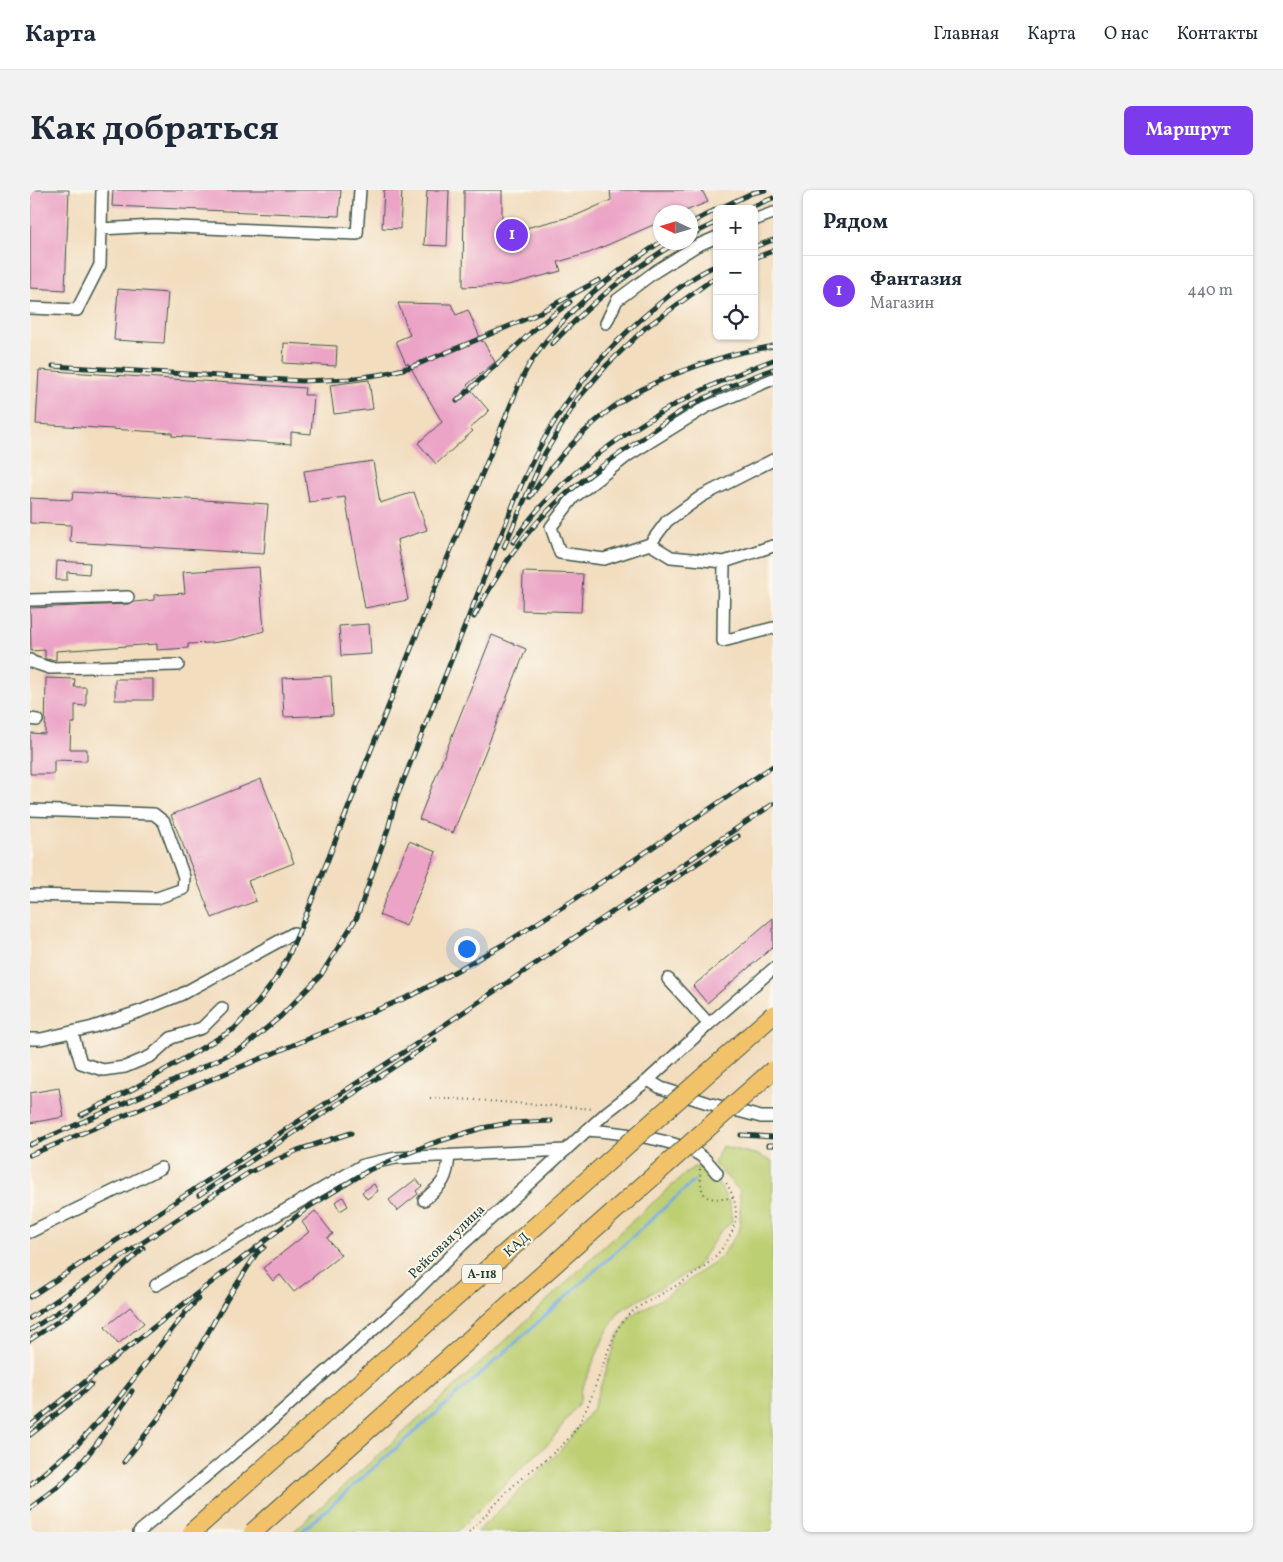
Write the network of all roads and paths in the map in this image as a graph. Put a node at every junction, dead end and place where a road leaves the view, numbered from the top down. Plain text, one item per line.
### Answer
1 (102, 190) edge
2 (360, 190) edge
3 (773, 213) edge
4 (758, 219) edge
5 (101, 229) junction
6 (713, 239) edge
7 (30, 308) edge
8 (606, 323) dead end
9 (773, 379) edge
10 (773, 460) edge
11 (650, 544) junction
12 (773, 546) edge
13 (724, 562) junction
14 (128, 597) dead end
15 (30, 600) edge
16 (773, 628) edge
17 (30, 660) edge
18 (178, 664) dead end
19 (30, 810) edge
20 (30, 895) edge
21 (294, 933) dead end
22 (773, 969) edge
23 (668, 980) dead end
24 (222, 1008) dead end
25 (773, 1015) edge
26 (709, 1024) junction
27 (72, 1032) junction
28 (30, 1040) edge
29 (773, 1070) edge
30 (648, 1080) junction
31 (430, 1098) dead end
32 (607, 1112) junction
33 (773, 1117) edge
34 (587, 1130) junction
35 (566, 1150) junction
36 (449, 1156) junction
37 (702, 1156) junction
38 (161, 1168) dead end
39 (717, 1172) joint
40 (733, 1198) junction
41 (424, 1200) dead end
42 (30, 1232) edge
43 (156, 1285) dead end
44 (139, 1532) edge
45 (192, 1532) edge
46 (253, 1532) edge
47 (469, 1532) edge

1 - 5 street
2 - 5 street
3 - 4 street
5 - 7 street
6 - 8 street
9 - 11 street
10 - 11 street
11 - 13 street
12 - 13 street
13 - 16 street
14 - 15 street
17 - 18 street
19 - 20 street
21 - 27 street
22 - 26 street, Рейсовая улица
23 - 26 street
24 - 27 street
25 - 45 highway, КАД / А-118, bridge
26 - 30 street, Рейсовая улица
27 - 28 street
29 - 46 highway, А-118, bridge
30 - 32 street, Рейсовая улица
30 - 33 street
31 - 32 path
32 - 34 street, Рейсовая улица
34 - 35 street, Рейсовая улица
34 - 37 street
35 - 36 street
35 - 44 street, Рейсовая улица
36 - 41 street
36 - 43 street
37 - 39 street
37 - 40 path
38 - 42 street
39 - 40 path
40 - 47 path

